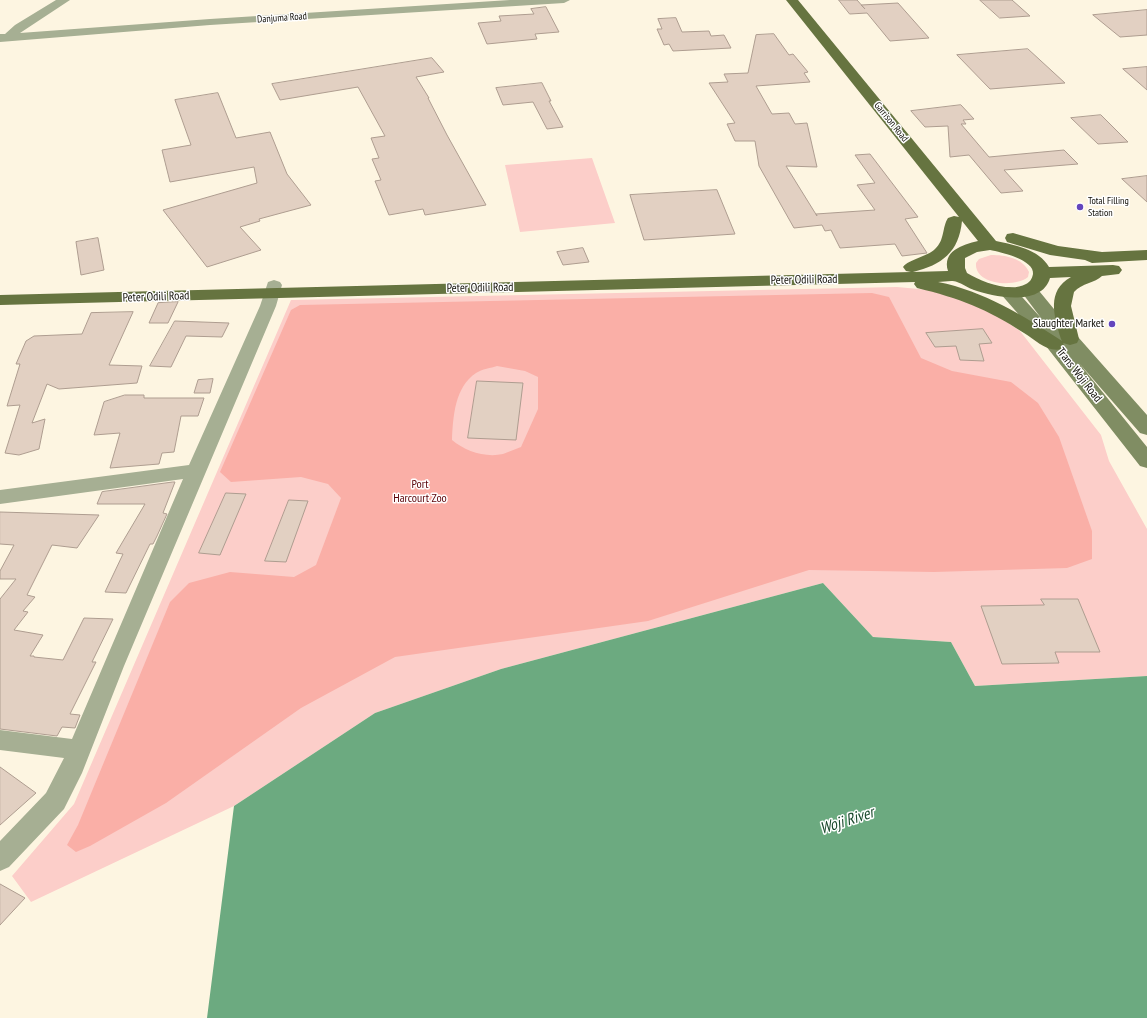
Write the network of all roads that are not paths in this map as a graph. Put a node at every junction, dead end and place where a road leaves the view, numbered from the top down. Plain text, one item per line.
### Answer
1 (64, 0) edge
2 (564, 0) edge
3 (777, 0) edge
4 (792, 0) edge
5 (4, 38) edge
6 (959, 217) junction
7 (990, 246) junction
8 (972, 248) junction
9 (1147, 255) edge
10 (1107, 264) junction
11 (912, 267) junction
12 (1039, 267) junction
13 (1147, 268) edge
14 (958, 271) junction
15 (887, 278) junction
16 (273, 289) junction
17 (1029, 290) junction
18 (1008, 292) junction
19 (0, 293) edge
20 (0, 300) edge
21 (1062, 342) junction
22 (1147, 428) edge
23 (1147, 461) edge
24 (196, 471) junction
25 (0, 497) edge
26 (0, 740) edge
27 (80, 750) junction
28 (0, 859) edge

1 - 5 street
2 - 5 street, Danjuma Road
3 - 6 main road, Garrison Road
4 - 6 main road, Garrison Road
6 - 7 main road, Garrison Road
6 - 8 main road, Garrison Road
6 - 10 main road
6 - 11 main road
7 - 8 main road
7 - 12 main road
8 - 14 main road
9 - 10 main road
10 - 12 main road
10 - 13 main road
10 - 21 main road
11 - 14 main road, Peter Odili Road
11 - 16 main road, Peter Odili Road
12 - 17 main road
14 - 15 main road, Peter Odili Road
14 - 18 main road
15 - 16 main road, Peter Odili Road
15 - 21 main road
16 - 19 main road, Peter Odili Road
16 - 20 main road, Peter Odili Road
16 - 24 street
17 - 18 main road
17 - 21 main road, Trans Woji Road
18 - 21 main road, Trans Woji Road
21 - 22 main road, Trans Woji Road
21 - 23 main road, Trans Woji Road
24 - 25 street
24 - 27 street
26 - 27 street
27 - 28 street

